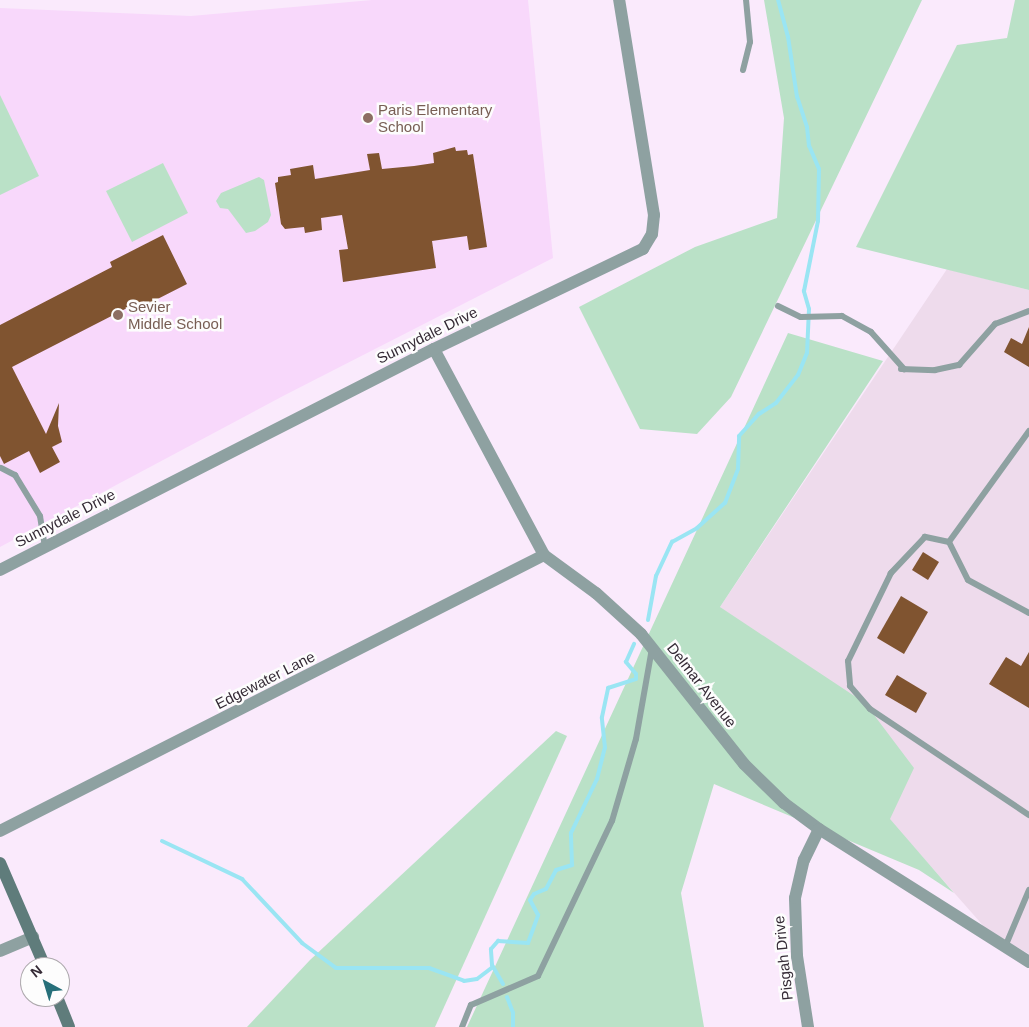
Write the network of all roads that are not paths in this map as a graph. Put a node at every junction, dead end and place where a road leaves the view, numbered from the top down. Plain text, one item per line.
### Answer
1 (620, 0) edge
2 (746, 0) edge
3 (743, 70) dead end
4 (778, 306) dead end
5 (1029, 311) edge
6 (434, 349) junction
7 (1029, 431) edge
8 (1, 468) edge
9 (949, 542) junction
10 (45, 547) junction
11 (544, 555) junction
12 (0, 570) edge
13 (1029, 613) edge
14 (652, 647) junction
15 (1029, 815) edge
16 (819, 829) junction
17 (0, 831) edge
18 (0, 863) edge
19 (1029, 890) edge
20 (33, 937) junction
21 (1006, 947) junction
22 (0, 951) edge
23 (41, 957) edge
24 (1029, 962) edge
25 (61, 1007) edge
26 (69, 1027) edge
27 (462, 1027) edge
28 (808, 1027) edge

1 - 6 street, Sunnydale Drive
2 - 3 lane
4 - 5 lane
6 - 10 street, Sunnydale Drive
6 - 11 street, Delmar Avenue
7 - 9 lane
8 - 10 lane
9 - 13 lane
9 - 15 lane
10 - 12 street, Sunnydale Drive
11 - 14 street, Delmar Avenue
11 - 17 street, Edgewater Lane
14 - 16 street, Delmar Avenue
14 - 27 lane
16 - 21 street, Delmar Avenue
16 - 28 street, Pisgah Drive
18 - 20 street
19 - 21 lane
20 - 22 street
20 - 23 street
21 - 24 street, Delmar Avenue
25 - 26 street

